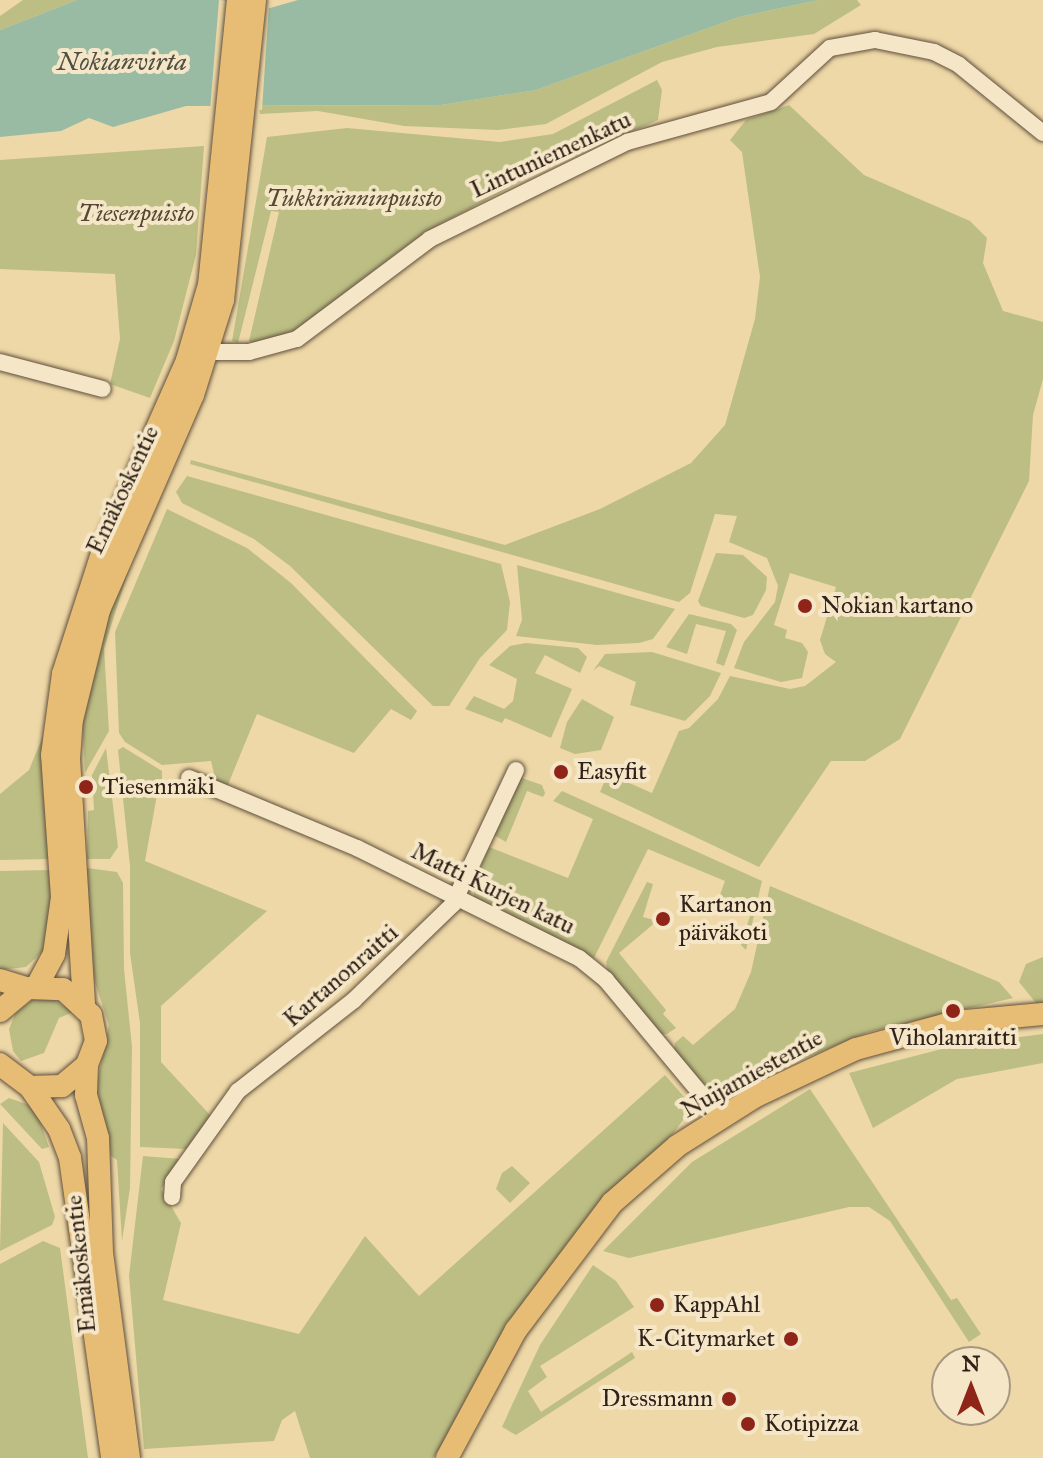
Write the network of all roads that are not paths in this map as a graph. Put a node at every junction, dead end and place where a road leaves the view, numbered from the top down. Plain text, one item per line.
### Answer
1 (238, 0) edge
2 (255, 0) edge
3 (1043, 133) edge
4 (234, 147) junction
5 (208, 352) junction
6 (0, 362) edge
7 (103, 389) dead end
8 (516, 770) dead end
9 (189, 778) dead end
10 (457, 900) junction
11 (0, 980) edge
12 (32, 987) junction
13 (84, 1004) junction
14 (0, 1011) edge
15 (1043, 1014) edge
16 (87, 1065) junction
17 (10, 1079) edge
18 (721, 1118) junction
19 (172, 1197) dead end
20 (546, 1289) junction
21 (112, 1458) edge
22 (129, 1458) edge
23 (447, 1458) edge
24 (464, 1458) edge

1 - 4 main road, Emäkoskentie
2 - 4 main road, Emäkoskentie
3 - 5 street, Lintuniemenkatu
4 - 5 main road, Emäkoskentie
4 - 12 main road, Emäkoskentie
5 - 13 main road, Emäkoskentie
6 - 7 street
8 - 10 street, Kartanonraitti
9 - 10 street, Matti Kurjen katu
10 - 18 street, Matti Kurjen katu
10 - 19 street, Kartanonraitti
11 - 12 main road
12 - 13 main road
12 - 14 main road
13 - 16 main road, Emäkoskentie
15 - 18 main road, Nuijamiestentie
16 - 17 main road
16 - 22 main road, Emäkoskentie
17 - 21 main road, Emäkoskentie
18 - 20 main road, Nuijamiestentie
20 - 23 main road, Nuijamiestentie
20 - 24 main road, Nuijamiestentie

